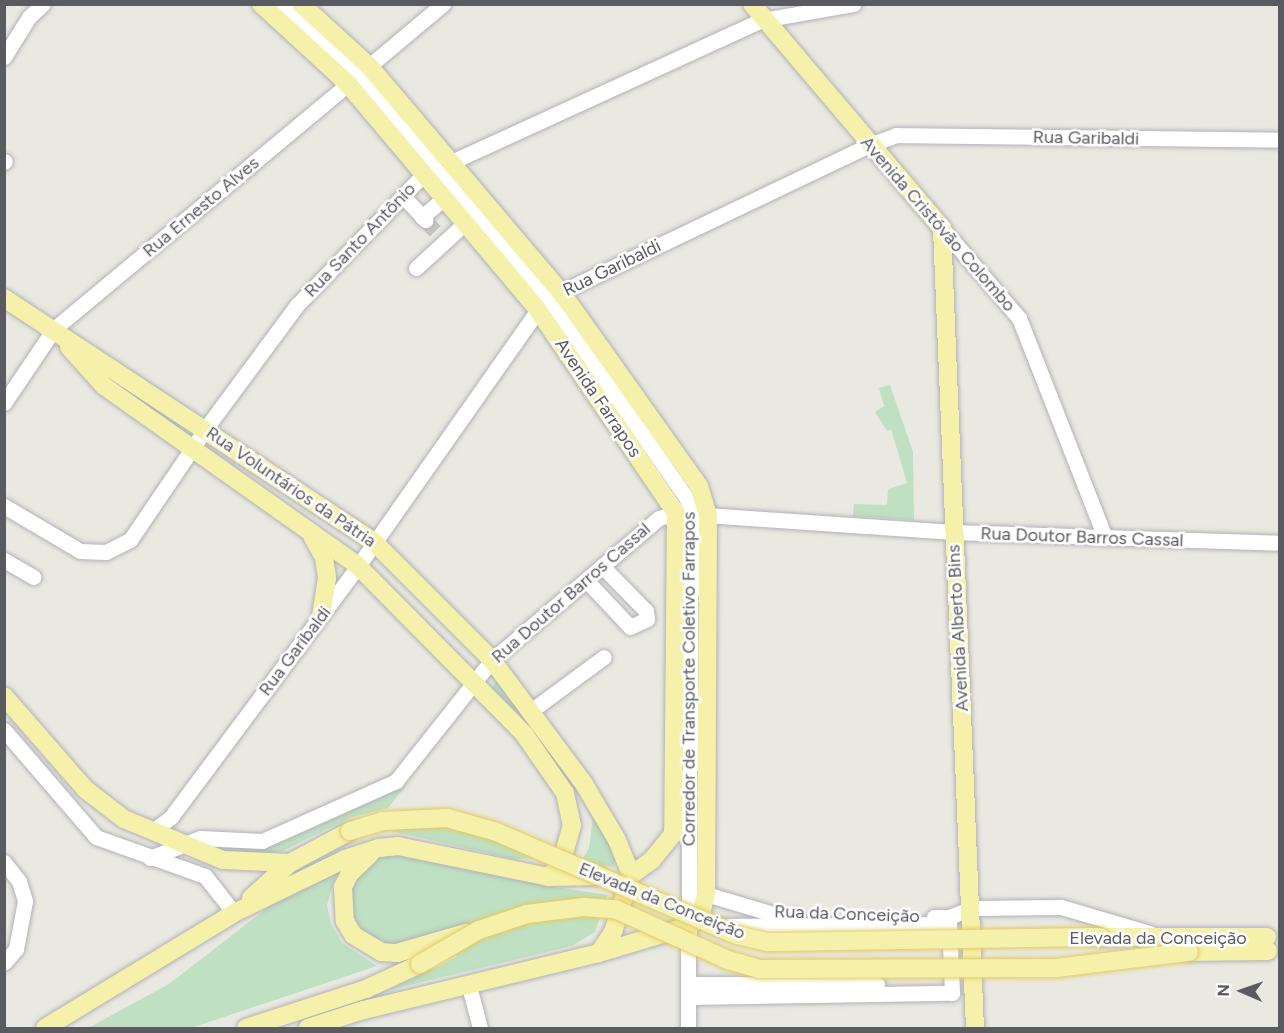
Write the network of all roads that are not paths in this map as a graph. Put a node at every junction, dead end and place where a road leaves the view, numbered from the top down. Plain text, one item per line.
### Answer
1 (43, 4) edge
2 (261, 4) edge
3 (281, 4) edge
4 (301, 4) edge
5 (443, 4) edge
6 (752, 4) edge
7 (854, 4) edge
8 (762, 20) junction
9 (4, 57) edge
10 (359, 75) junction
11 (1280, 140) edge
12 (869, 145) junction
13 (439, 169) junction
14 (403, 196) junction
15 (443, 199) junction
16 (464, 224) junction
17 (942, 228) junction
18 (416, 268) dead end
19 (4, 298) edge
20 (550, 301) junction
21 (54, 329) junction
22 (4, 403) edge
23 (206, 428) junction
24 (192, 448) junction
25 (4, 506) edge
26 (692, 513) junction
27 (309, 532) junction
28 (953, 532) junction
29 (1105, 538) junction
30 (374, 542) junction
31 (1280, 543) edge
32 (4, 560) edge
33 (358, 566) junction
34 (603, 566) junction
35 (34, 577) dead end
36 (586, 580) junction
37 (321, 615) junction
38 (452, 620) junction
39 (604, 657) dead end
40 (492, 660) junction
41 (472, 683) junction
42 (4, 696) edge
43 (532, 710) junction
44 (4, 730) edge
45 (690, 811) junction
46 (154, 830) junction
47 (673, 834) junction
48 (185, 844) junction
49 (379, 848) junction
50 (150, 858) junction
51 (4, 862) edge
52 (290, 863) junction
53 (631, 875) junction
54 (549, 877) junction
55 (706, 894) junction
56 (972, 908) junction
57 (234, 913) junction
58 (689, 926) junction
59 (1164, 937) junction
60 (599, 953) junction
61 (420, 956) junction
62 (4, 963) edge
63 (469, 986) junction
64 (688, 991) junction
65 (45, 1029) edge
66 (246, 1029) edge
67 (308, 1029) edge
68 (480, 1029) edge
69 (688, 1029) edge
70 (975, 1029) edge

1 - 9 street
2 - 10 main road, Avenida Farrapos
3 - 10 street
4 - 10 main road, Avenida Farrapos
5 - 10 street, Rua Ernesto Alves
6 - 8 main road, Avenida Cristóvão Colombo
7 - 8 street, Rua Santo Antônio
8 - 12 main road, Avenida Cristóvão Colombo
8 - 13 street, Rua Santo Antônio
10 - 13 street
10 - 13 main road, Avenida Farrapos
10 - 13 main road, Avenida Farrapos
10 - 21 street, Rua Ernesto Alves
11 - 12 street, Rua Garibaldi
12 - 17 main road, Avenida Cristóvão Colombo
12 - 20 street, Rua Garibaldi
13 - 14 street, Rua Santo Antônio
13 - 15 main road, Avenida Farrapos
13 - 20 main road, Avenida Farrapos
14 - 15 street
14 - 23 street, Rua Santo Antônio
15 - 16 main road, Avenida Farrapos
16 - 18 street
16 - 20 main road, Avenida Farrapos
17 - 28 main road, Avenida Alberto Bins
17 - 29 street, Avenida Cristóvão Colombo
19 - 21 main road, Rua Voluntários da Pátria
20 - 26 main road, Avenida Farrapos
20 - 26 main road, Avenida Farrapos
20 - 30 street, Rua Garibaldi
21 - 22 street, Rua Ernesto Alves
21 - 23 main road, Rua Voluntários da Pátria
21 - 24 main road, Rua Voluntários da Pátria
23 - 24 street, Rua Santo Antônio
23 - 30 main road, Rua Voluntários da Pátria
24 - 25 street, Rua Santo Antônio
24 - 27 main road, Rua Voluntários da Pátria
26 - 28 street, Rua Doutor Barros Cassal
26 - 34 street, Rua Doutor Barros Cassal
26 - 45 street, Corredor de Transporte Coletivo Farrapos
26 - 47 main road, Avenida Farrapos
26 - 55 main road, Avenida Farrapos
27 - 33 main road, Rua Voluntários da Pátria
27 - 37 main road
28 - 29 street, Rua Doutor Barros Cassal
28 - 56 main road, Avenida Alberto Bins
29 - 31 street, Rua Doutor Barros Cassal
30 - 33 street, Rua Garibaldi
30 - 38 main road, Rua Voluntários da Pátria
32 - 35 street
33 - 37 street, Rua Garibaldi
33 - 38 main road
33 - 41 main road, Rua Voluntários da Pátria
34 - 36 street, Rua Doutor Barros Cassal
34 - 36 street
36 - 40 street, Rua Doutor Barros Cassal
37 - 46 street, Rua Garibaldi
38 - 40 main road, Rua Voluntários da Pátria
39 - 43 street
40 - 41 street, Rua Doutor Barros Cassal
40 - 43 main road, Rua Voluntários da Pátria
41 - 48 street, Rua Doutor Barros Cassal
41 - 54 main road, Rua Voluntários da Pátria
42 - 46 main road
43 - 53 main road, Rua Voluntários da Pátria
44 - 50 street
45 - 47 street
45 - 58 street, Corredor de Transporte Coletivo Farrapos
46 - 48 main road
47 - 53 main road
48 - 50 street, Rua Doutor Barros Cassal
48 - 52 main road
49 - 54 main road
49 - 57 main road
49 - 61 main road
50 - 57 street
51 - 62 street
52 - 57 main road, Elevada da Conceição
52 - 59 main road, Elevada da Conceição, bridge
53 - 54 main road
53 - 60 main road
55 - 56 street, Rua da Conceição
55 - 58 main road
56 - 59 street, Rua da Conceição
56 - 70 main road, Avenida Alberto Bins
57 - 65 main road
58 - 60 main road
58 - 64 street
58 - 64 street
59 - 61 main road, Elevada da Conceição, bridge
60 - 63 main road
61 - 66 main road
63 - 67 main road
63 - 68 street
64 - 69 street

